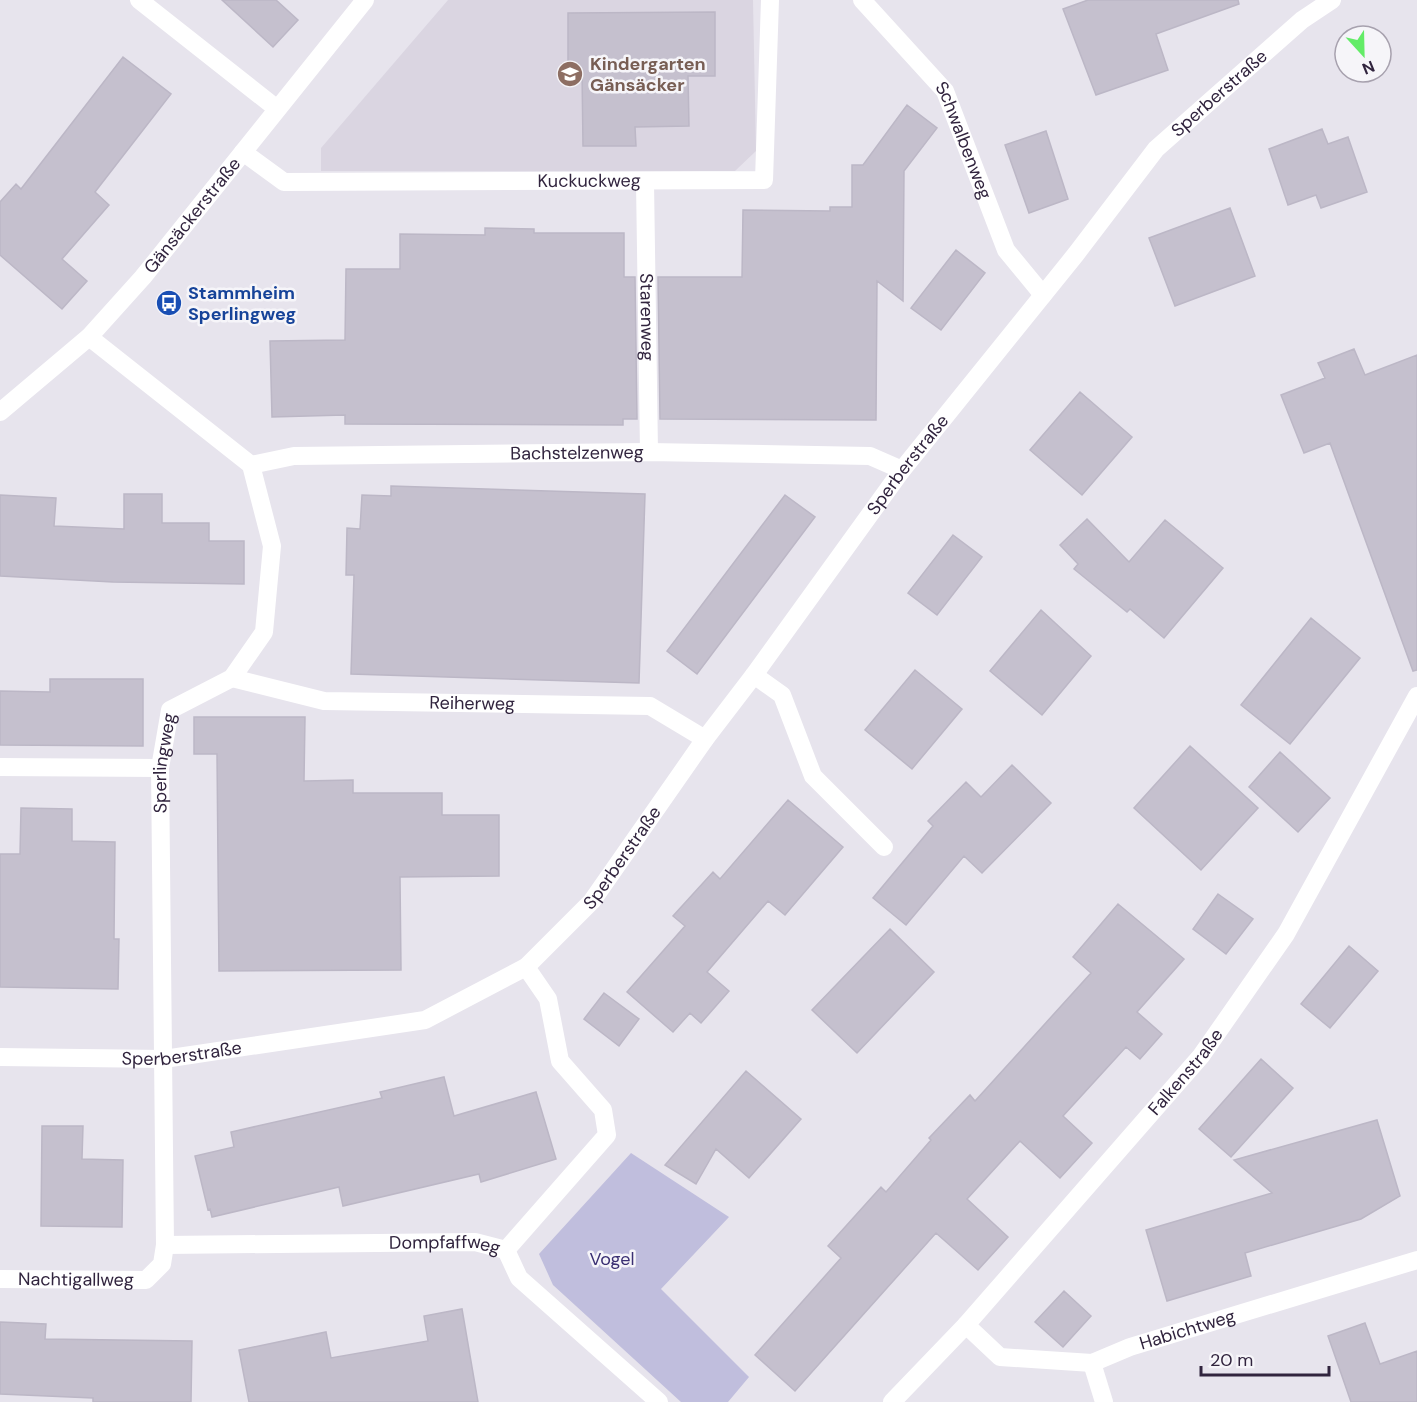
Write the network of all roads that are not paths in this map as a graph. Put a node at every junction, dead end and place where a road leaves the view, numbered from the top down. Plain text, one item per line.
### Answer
1 (139, 0) edge
2 (365, 0) edge
3 (770, 0) edge
4 (862, 0) edge
5 (1332, 0) edge
6 (276, 108) junction
7 (243, 152) junction
8 (645, 182) junction
9 (1043, 295) junction
10 (89, 337) junction
11 (0, 412) edge
12 (649, 452) junction
13 (251, 465) junction
14 (902, 470) junction
15 (754, 675) junction
16 (232, 678) junction
17 (1417, 696) edge
18 (705, 739) junction
19 (0, 767) edge
20 (160, 768) junction
21 (884, 847) dead end
22 (526, 967) junction
23 (0, 1058) edge
24 (164, 1059) junction
25 (165, 1245) junction
26 (506, 1250) junction
27 (1417, 1260) edge
28 (0, 1279) edge
29 (966, 1325) junction
30 (1092, 1363) junction
31 (659, 1402) edge
32 (892, 1402) edge
33 (1104, 1402) edge

1 - 6 street
2 - 6 street, Gänsäckerstraße
3 - 8 street, Kuckuckweg
4 - 9 street, Schwalbenweg
5 - 9 street, Sperberstraße
6 - 7 street, Gänsäckerstraße
7 - 8 street, Kuckuckweg
7 - 10 street, Gänsäckerstraße
8 - 12 street, Starenweg
9 - 14 street, Sperberstraße
10 - 11 street, Gänsäckerstraße
10 - 13 street
12 - 13 street, Bachstelzenweg
12 - 14 street, Bachstelzenweg
13 - 16 street, Sperlingweg
14 - 15 street, Sperberstraße
15 - 18 street, Sperberstraße
15 - 21 street
16 - 18 street, Reiherweg
16 - 20 street, Sperlingweg
17 - 29 street, Falkenstraße
18 - 22 street, Sperberstraße
19 - 20 street
20 - 24 street, Sperlingweg
22 - 24 street, Sperberstraße
22 - 26 street
23 - 24 street, Sperberstraße
24 - 25 street, Sperlingweg
25 - 26 street, Dompfaffweg
25 - 28 street, Nachtigallweg
26 - 31 street, Dompfaffweg
27 - 30 street, Habichtweg
29 - 30 street, Habichtweg
29 - 32 street, Falkenstraße
30 - 33 street

